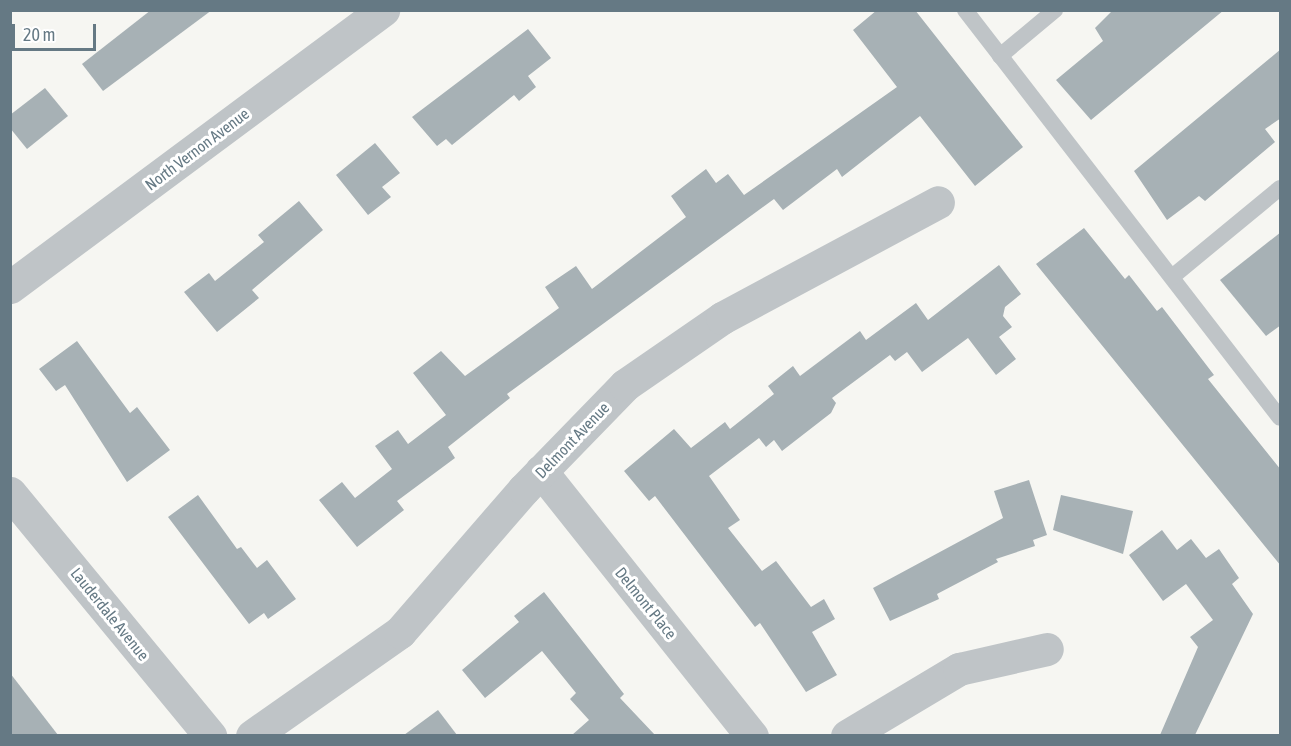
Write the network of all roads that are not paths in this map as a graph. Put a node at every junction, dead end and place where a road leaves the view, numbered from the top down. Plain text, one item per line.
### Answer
1 (383, 10) edge
2 (965, 10) edge
3 (1055, 10) edge
4 (1000, 56) junction
5 (1281, 188) edge
6 (938, 202) dead end
7 (1172, 277) junction
8 (10, 287) edge
9 (1281, 418) edge
10 (541, 471) junction
11 (10, 493) edge
12 (1047, 649) dead end
13 (210, 735) edge
14 (252, 735) edge
15 (752, 735) edge
16 (848, 735) edge

1 - 8 street, North Vernon Avenue
2 - 4 lane
3 - 4 lane
4 - 7 lane
5 - 7 lane
6 - 10 street, Delmont Avenue
7 - 9 lane
10 - 14 street, Delmont Avenue
10 - 15 street, Delmont Place
11 - 13 street, Lauderdale Avenue
12 - 16 street

